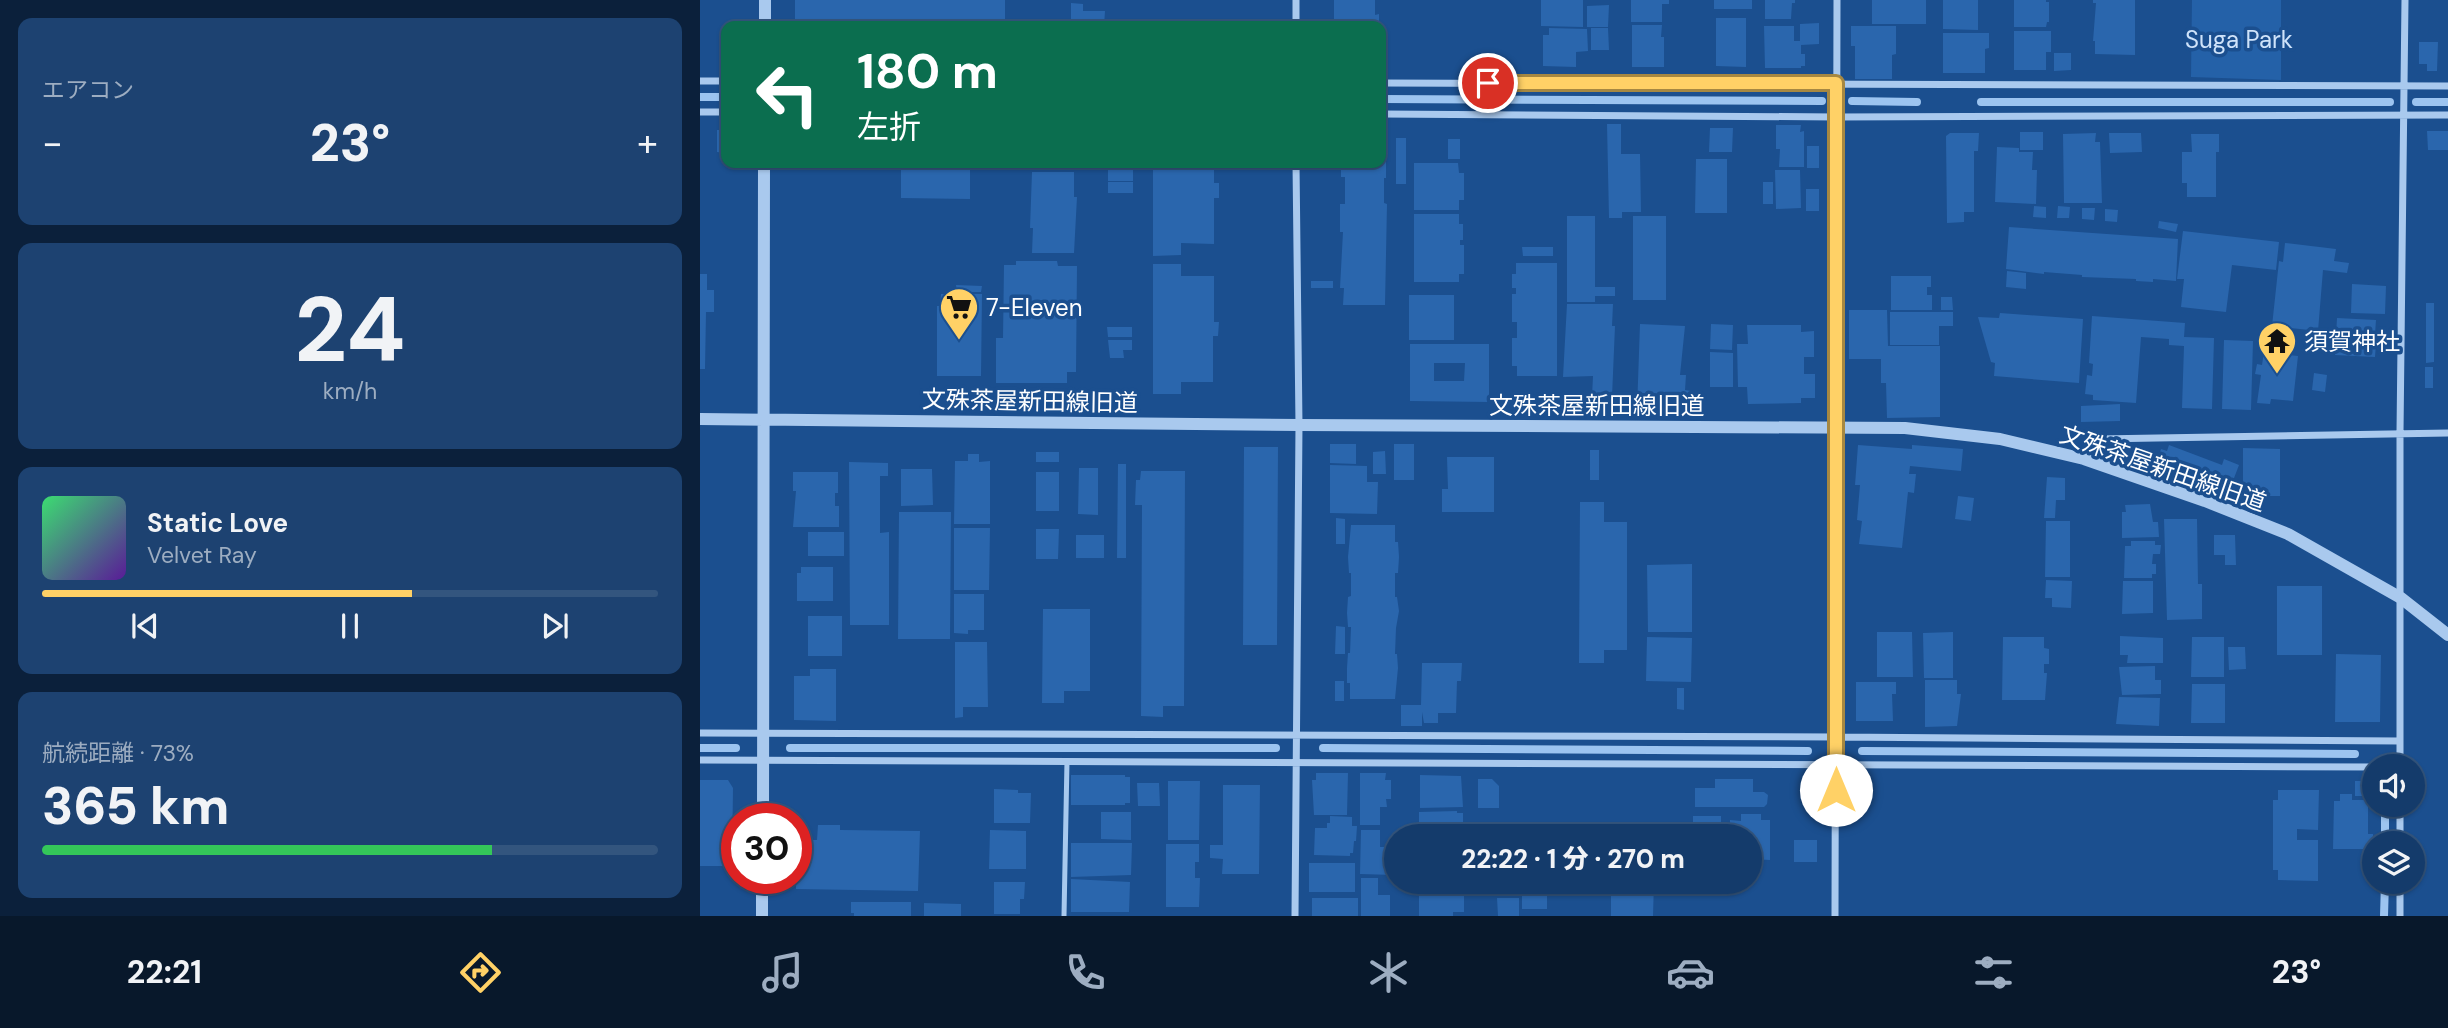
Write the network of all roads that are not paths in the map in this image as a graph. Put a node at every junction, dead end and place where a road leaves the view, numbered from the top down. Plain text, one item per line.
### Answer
1 (765, 0) edge
2 (1296, 0) edge
3 (1837, 0) edge
4 (2406, 0) edge
5 (765, 21) edge
6 (1296, 21) edge
7 (721, 80) edge
8 (700, 81) edge
9 (1386, 83) edge
10 (1836, 83) junction
11 (2405, 86) junction
12 (2448, 86) edge
13 (700, 112) edge
14 (721, 112) edge
15 (1386, 114) edge
16 (2406, 115) junction
17 (2448, 116) edge
18 (1836, 117) junction
19 (764, 168) edge
20 (1296, 168) edge
21 (700, 419) edge
22 (763, 419) junction
23 (1298, 425) junction
24 (1837, 427) junction
25 (2400, 432) junction
26 (2448, 433) edge
27 (2084, 458) junction
28 (2401, 598) junction
29 (2448, 635) edge
30 (700, 733) edge
31 (763, 733) junction
32 (1295, 736) junction
33 (1836, 737) junction
34 (2400, 741) junction
35 (2400, 754) edge
36 (700, 760) edge
37 (763, 760) junction
38 (1067, 761) junction
39 (1295, 761) junction
40 (1836, 765) junction
41 (2362, 767) edge
42 (763, 803) edge
43 (762, 894) edge
44 (2400, 894) edge
45 (762, 916) edge
46 (1064, 916) edge
47 (1296, 916) edge
48 (1835, 916) edge
49 (2400, 916) edge

1 - 5 street
2 - 6 street
3 - 10 street
4 - 11 street
7 - 8 street
9 - 10 street
10 - 11 street
10 - 18 street
11 - 12 street
11 - 16 street
13 - 14 street
15 - 18 street
16 - 17 street
16 - 18 street
16 - 25 street
18 - 24 street
19 - 22 street
20 - 23 street
21 - 22 street, 文殊茶屋新田線旧道
22 - 23 street, 文殊茶屋新田線旧道
22 - 31 street
23 - 24 street, 文殊茶屋新田線旧道
23 - 32 street
24 - 27 street, 文殊茶屋新田線旧道
24 - 33 street
25 - 26 street
25 - 27 street
25 - 28 street
27 - 28 street, 文殊茶屋新田線旧道
28 - 29 street, 文殊茶屋新田線旧道
28 - 34 street
30 - 31 street
31 - 32 street
31 - 37 street
32 - 33 street
32 - 39 street
33 - 34 street
33 - 40 street
34 - 35 street
36 - 37 street
37 - 38 street
37 - 42 street
38 - 39 street
38 - 46 lane
39 - 40 street
39 - 47 street
40 - 41 street
40 - 48 street
43 - 45 street
44 - 49 street

